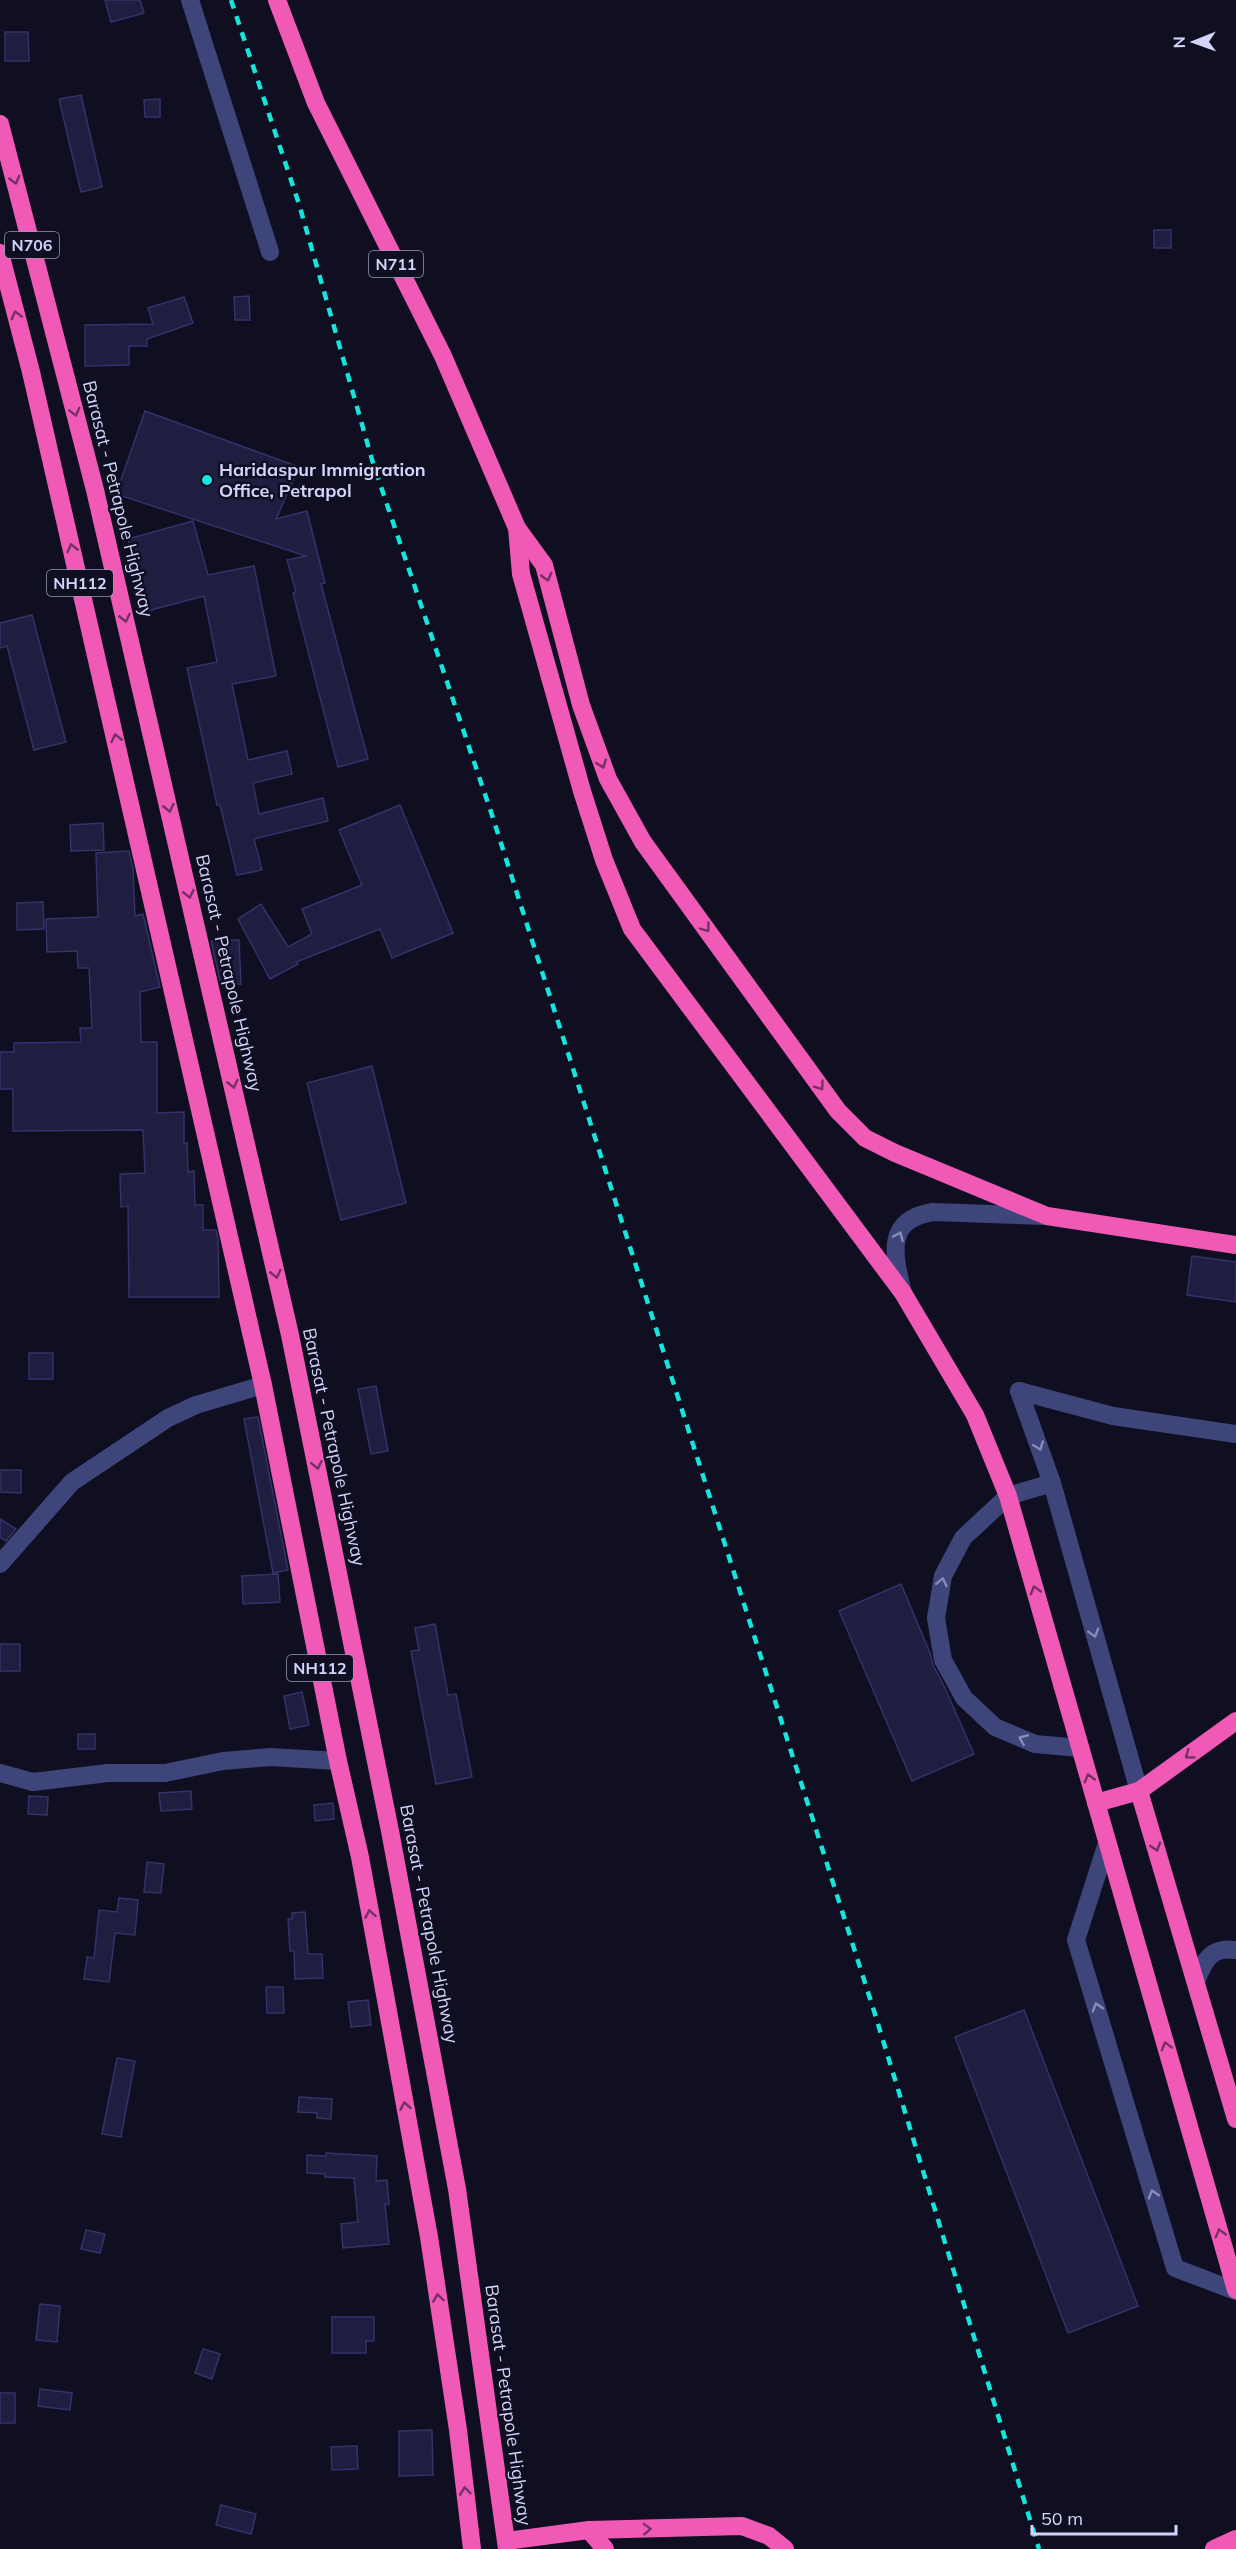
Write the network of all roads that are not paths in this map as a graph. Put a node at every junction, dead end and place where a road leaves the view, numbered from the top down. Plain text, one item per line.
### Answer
1 (190, 0) edge
2 (277, 0) edge
3 (0, 124) edge
4 (270, 252) dead end
5 (0, 253) edge
6 (64, 365) joint
7 (31, 372) joint
8 (517, 528) junction
9 (1047, 1216) junction
10 (1236, 1245) edge
11 (903, 1293) junction
12 (263, 1385) junction
13 (1236, 1434) edge
14 (1052, 1483) junction
15 (1008, 1496) junction
16 (0, 1564) edge
17 (1232, 1727) edge
18 (1080, 1748) junction
19 (338, 1761) junction
20 (0, 1773) edge
21 (1139, 1791) junction
22 (1096, 1803) junction
23 (1107, 1843) junction
24 (1236, 1950) edge
25 (1196, 1981) junction
26 (1236, 2119) edge
27 (1236, 2290) edge
28 (589, 2530) junction
29 (1236, 2539) edge
30 (507, 2545) edge
31 (472, 2549) edge
32 (605, 2549) edge
33 (785, 2549) edge
34 (1214, 2549) edge

1 - 4 street
2 - 8 highway, N711
3 -> 6 highway, N706
7 -> 5 highway, N706
6 -> 30 highway, Barasat - Petrapole Highway / NH112
12 -> 7 highway, NH112
8 -> 9 highway
8 - 11 highway
9 - 10 highway
11 -> 9 street
11 - 15 highway
12 - 16 street
12 - 19 highway, NH112
13 -> 14 street
14 - 15 street
14 -> 21 street
18 -> 15 highway
18 -> 15 street
17 -> 21 highway
22 -> 18 highway
19 - 20 street
31 -> 19 highway, NH112
21 - 22 highway
21 -> 25 highway
22 - 23 highway
27 -> 23 highway
27 -> 23 street
24 - 25 street
25 - 26 highway
28 - 30 highway
28 - 32 highway
28 -> 33 highway
29 - 34 highway

